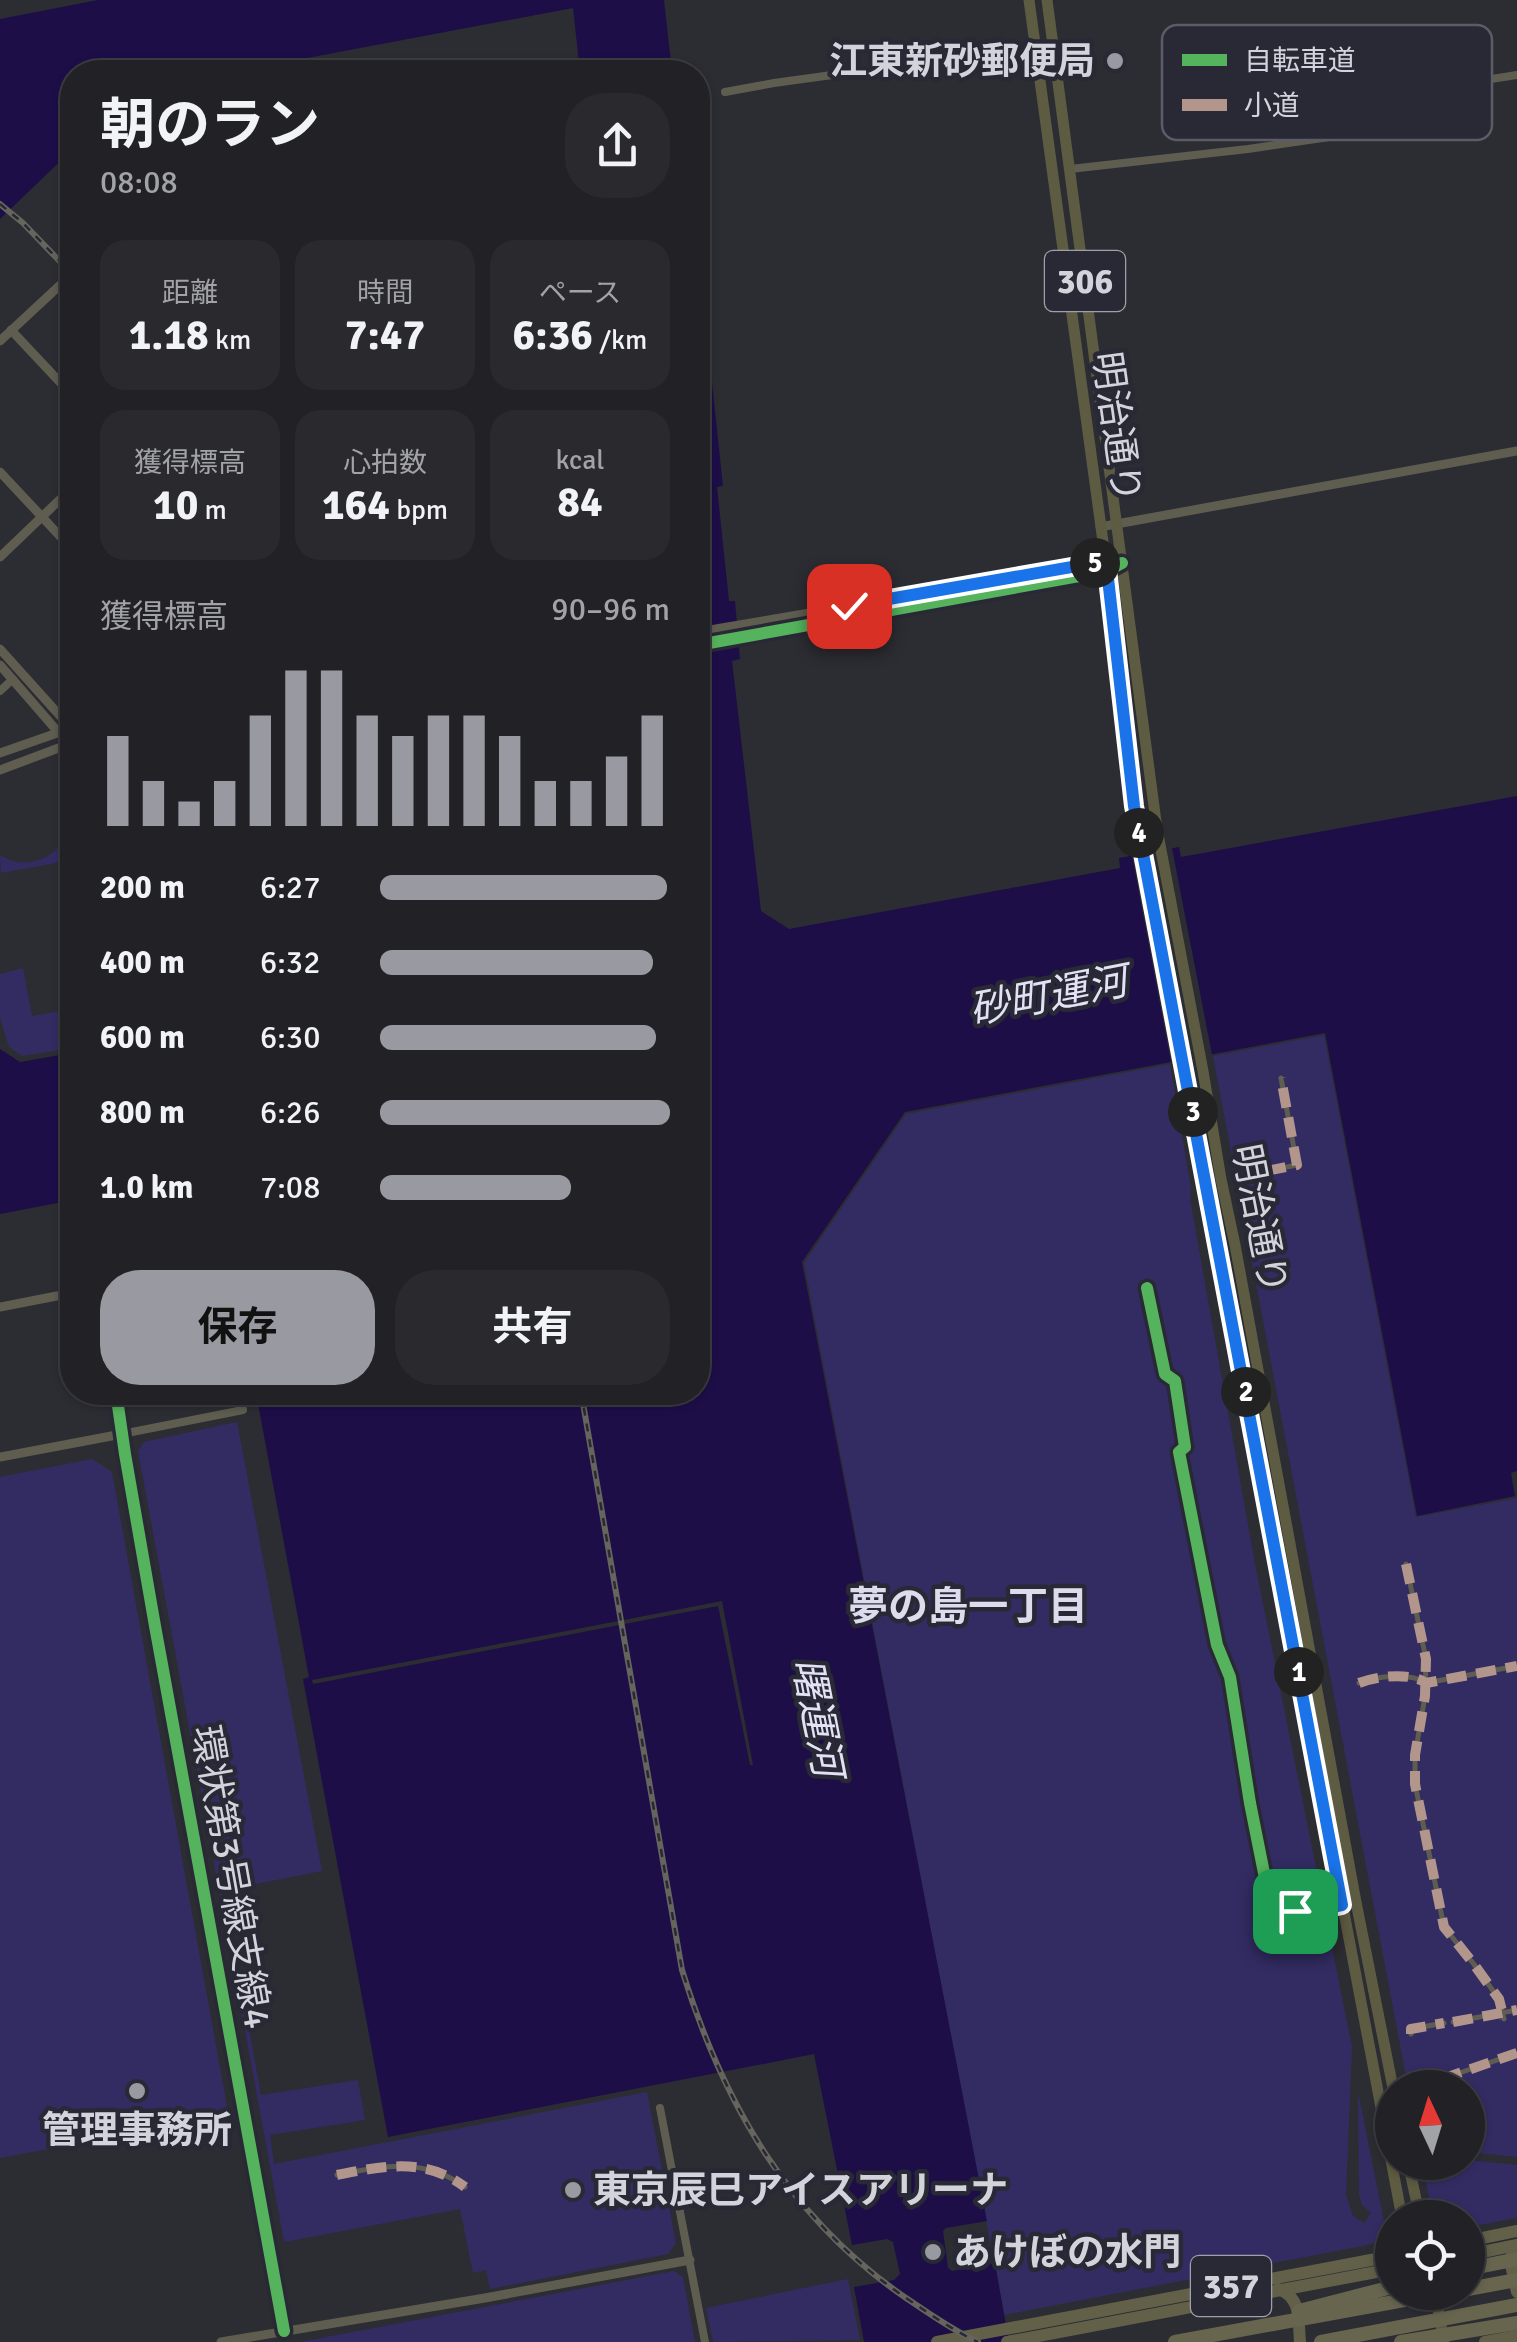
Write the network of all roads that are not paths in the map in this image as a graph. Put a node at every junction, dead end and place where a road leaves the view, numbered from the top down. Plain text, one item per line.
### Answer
1 (1029, 0) edge
2 (1047, 0) edge
3 (1035, 47) junction
4 (1517, 75) edge
5 (1492, 79) edge
6 (725, 92) dead end
7 (1316, 140) edge
8 (1070, 169) junction
9 (60, 285) edge
10 (11, 330) junction
11 (0, 341) edge
12 (60, 382) edge
13 (1517, 451) edge
14 (0, 472) edge
15 (60, 500) edge
16 (42, 517) junction
17 (1117, 524) junction
18 (1100, 527) junction
19 (60, 536) edge
20 (0, 557) edge
21 (1122, 563) junction
22 (1106, 566) junction
23 (710, 630) edge
24 (710, 642) edge
25 (0, 649) edge
26 (0, 665) edge
27 (13, 679) junction
28 (0, 691) edge
29 (60, 722) edge
30 (58, 732) joint
31 (60, 742) edge
32 (0, 753) edge
33 (0, 770) edge
34 (1281, 1078) dead end
35 (1266, 1171) dead end
36 (1148, 1288) dead end
37 (60, 1295) edge
38 (0, 1307) edge
39 (118, 1405) edge
40 (242, 1405) edge
41 (122, 1434) junction
42 (0, 1458) edge
43 (1406, 1564) dead end
44 (1517, 1666) edge
45 (1359, 1683) dead end
46 (1426, 1683) junction
47 (1342, 1905) junction
48 (1517, 2010) edge
49 (1504, 2016) junction
50 (1453, 2022) dead end
51 (1444, 2023) dead end
52 (1411, 2034) dead end
53 (1517, 2052) edge
54 (1389, 2070) edge
55 (1467, 2070) edge
56 (660, 2108) dead end
57 (337, 2175) dead end
58 (465, 2187) dead end
59 (1399, 2200) edge
60 (1517, 2231) edge
61 (1485, 2238) edge
62 (1517, 2247) edge
63 (1485, 2252) edge
64 (1375, 2259) edge
65 (1517, 2259) edge
66 (690, 2260) junction
67 (1485, 2266) edge
68 (1375, 2272) edge
69 (1517, 2280) edge
70 (1485, 2286) edge
71 (1206, 2291) junction
72 (1375, 2291) edge
73 (1517, 2292) edge
74 (1375, 2305) edge
75 (1517, 2305) edge
76 (1420, 2310) edge
77 (1438, 2310) edge
78 (1517, 2323) edge
79 (1246, 2328) junction
80 (284, 2330) junction
81 (1517, 2336) edge
82 (221, 2342) edge
83 (705, 2342) edge
84 (937, 2342) edge
85 (1007, 2342) edge
86 (1175, 2342) edge
87 (1300, 2342) edge
88 (1320, 2342) edge
89 (1401, 2342) edge
90 (1426, 2342) edge
91 (1444, 2342) edge
92 (1485, 2342) edge

1 - 3 main road, 明治通り / 306
2 - 8 main road, 明治通り / 306
3 - 6 street
3 - 18 main road, 明治通り / 306
4 - 5 street
7 - 8 street
8 - 17 main road, 明治通り / 306
9 - 10 street
10 - 11 street
10 - 12 street
13 - 17 street
14 - 16 street
15 - 16 street
16 - 19 street
16 - 20 street
17 - 18 street
17 - 21 main road, 明治通り / 306
18 - 22 main road, 明治通り / 306
21 - 22 street
21 - 54 main road, 明治通り / 306
22 - 23 street
22 - 24 street
22 - 47 main road, 明治通り / 306
25 - 29 street
26 - 27 street
27 - 28 street
27 - 30 street
30 - 32 street
31 - 33 street
34 - 35 street
36 - 47 street
37 - 38 street
39 - 41 street, 環状第3号線支線4
40 - 41 street
41 - 42 street
41 - 80 street, 環状第3号線支線4
43 - 46 street
44 - 46 street
45 - 46 street
46 - 49 street
47 - 59 main road, 明治通り / 306
48 - 49 street
49 - 50 street
51 - 52 street
53 - 55 street
56 - 66 street
57 - 58 street
60 - 61 highway
62 - 63 highway
62 - 73 highway
64 - 71 highway, 357
65 - 67 highway
66 - 80 street
66 - 83 street
68 - 85 highway, 357
69 - 70 highway
71 - 84 highway, 357
71 - 87 highway
72 - 79 highway
74 - 79 highway
75 - 88 highway
76 - 90 main road
77 - 91 main road
78 - 89 highway
79 - 86 highway
80 - 82 street
81 - 92 highway

